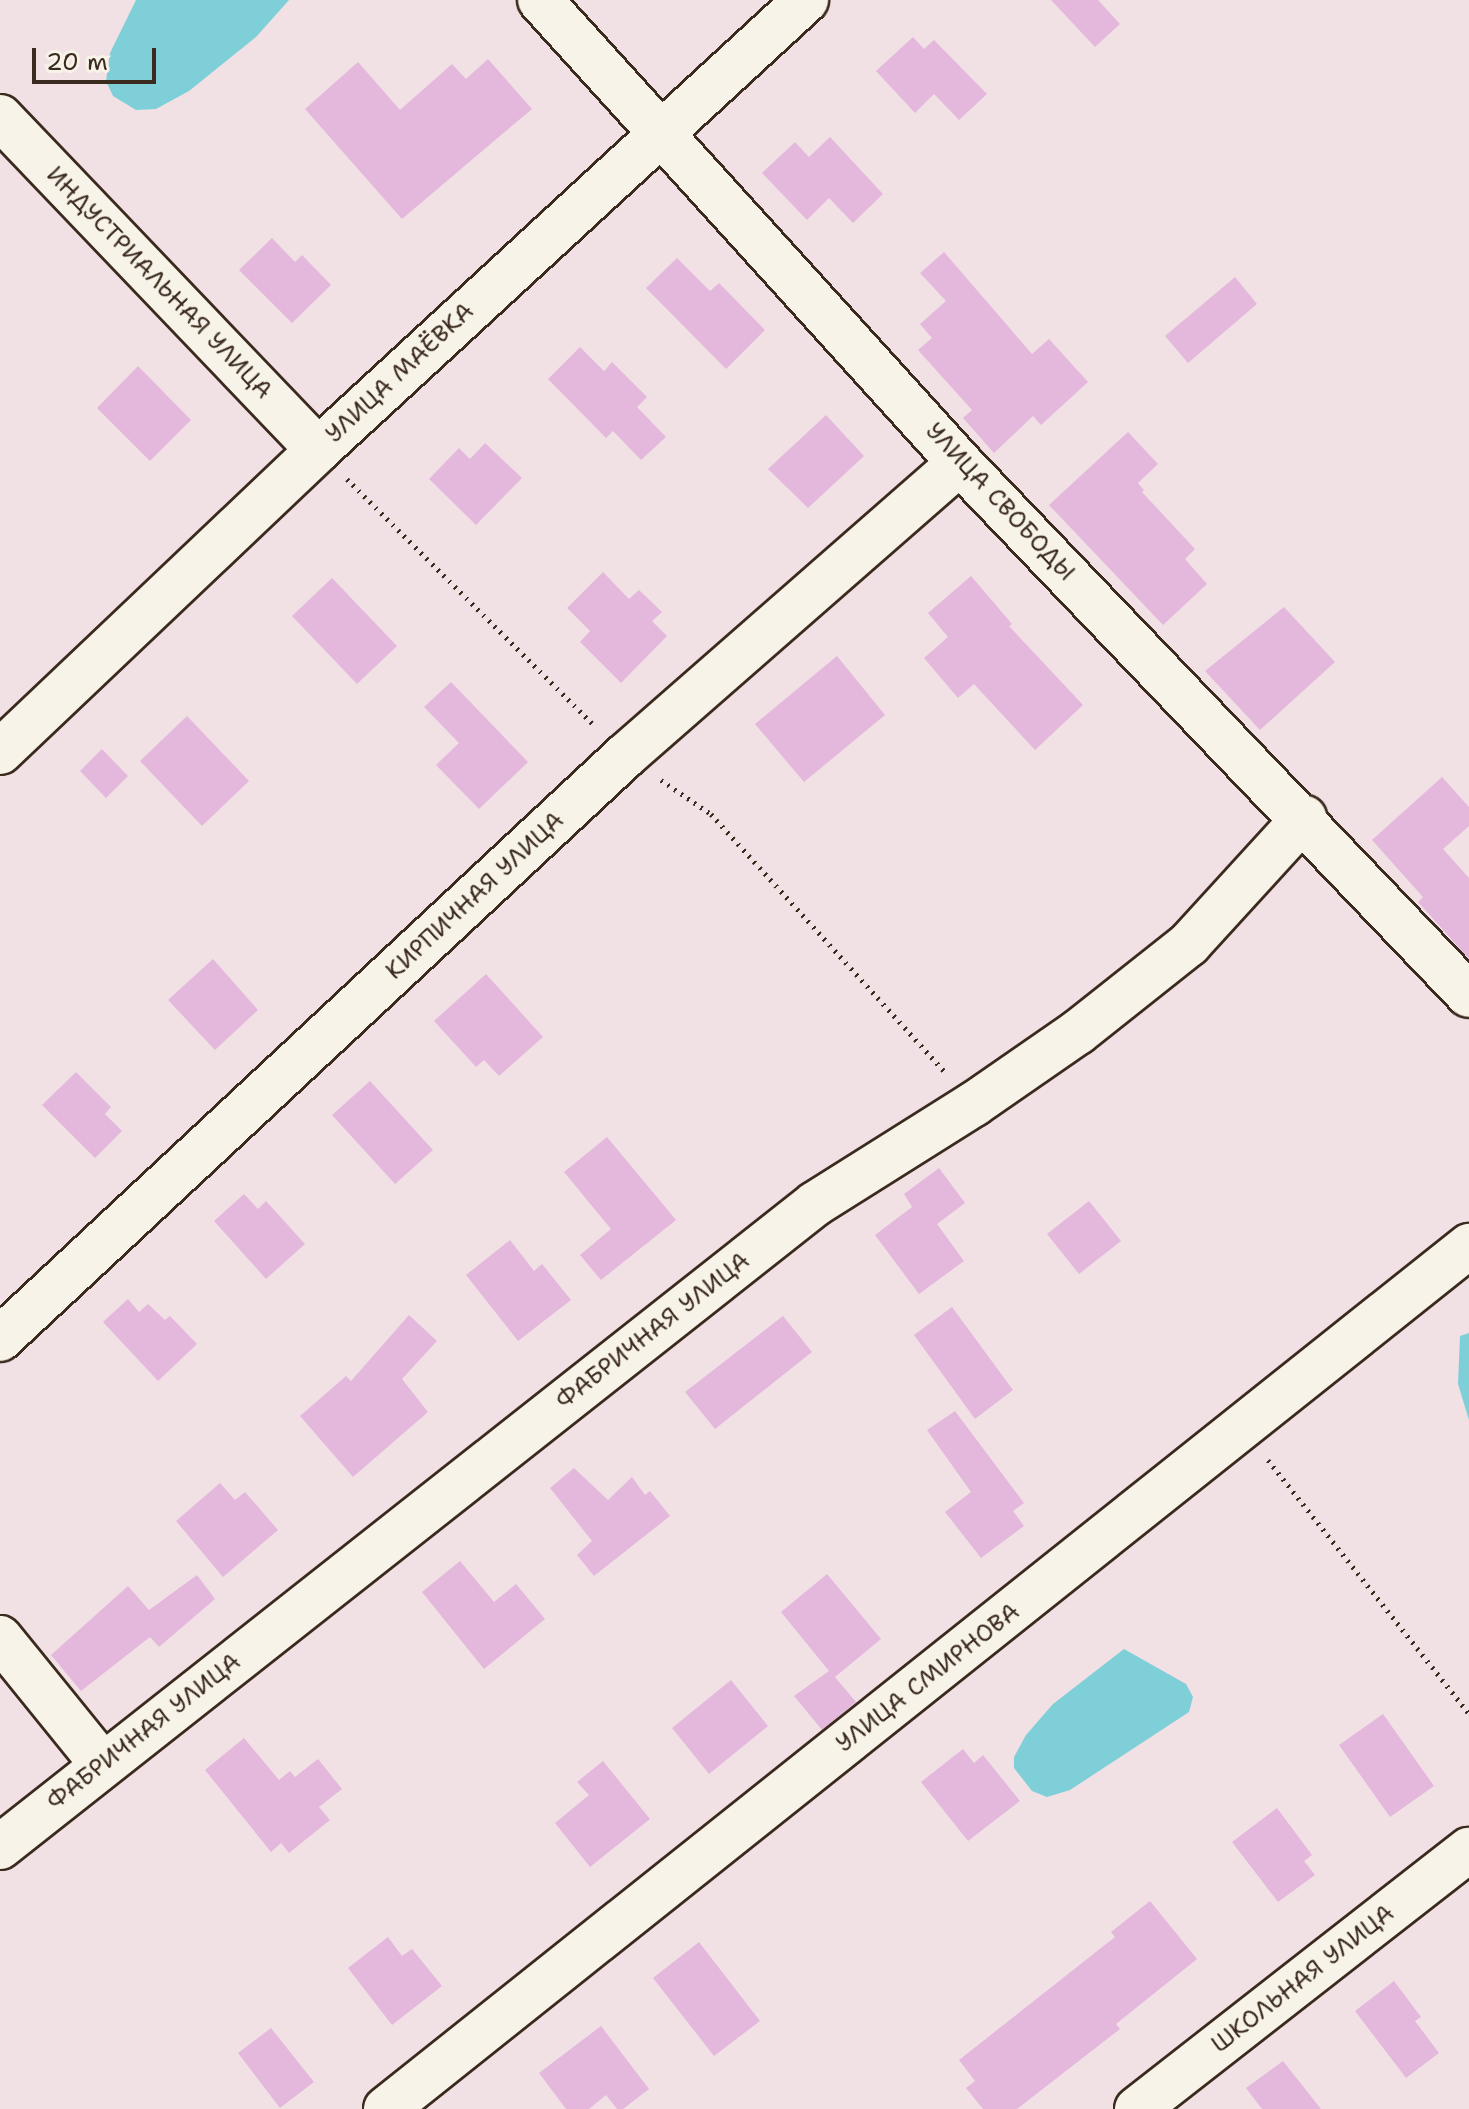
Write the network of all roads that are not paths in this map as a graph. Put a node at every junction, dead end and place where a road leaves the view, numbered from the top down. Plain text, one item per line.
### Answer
1 (540, 0) edge
2 (806, 0) edge
3 (0, 117) edge
4 (662, 131) junction
5 (318, 450) junction
6 (960, 463) junction
7 (0, 752) edge
8 (1304, 818) junction
9 (1469, 995) edge
10 (1469, 1246) edge
11 (0, 1339) edge
12 (0, 1638) edge
13 (102, 1764) junction
14 (0, 1847) edge
15 (1469, 1850) edge
16 (386, 2109) edge
17 (1137, 2109) edge

1 - 4 street, УЛИЦА СВОБОДЫ
2 - 4 street, УЛИЦА МАЁВКА
3 - 5 street, ИНДУСТРИАЛЬНАЯ УЛИЦА
4 - 5 street, УЛИЦА МАЁВКА
4 - 6 street, УЛИЦА СВОБОДЫ
5 - 7 street, УЛИЦА МАЁВКА
6 - 8 street, УЛИЦА СВОБОДЫ
6 - 11 street, КИРПИЧНАЯ УЛИЦА
8 - 9 street, УЛИЦА СВОБОДЫ
8 - 13 street, ФАБРИЧНАЯ УЛИЦА
10 - 16 street, УЛИЦА СМИРНОВА
12 - 13 street
13 - 14 street, ФАБРИЧНАЯ УЛИЦА
15 - 17 street, ШКОЛЬНАЯ УЛИЦА

